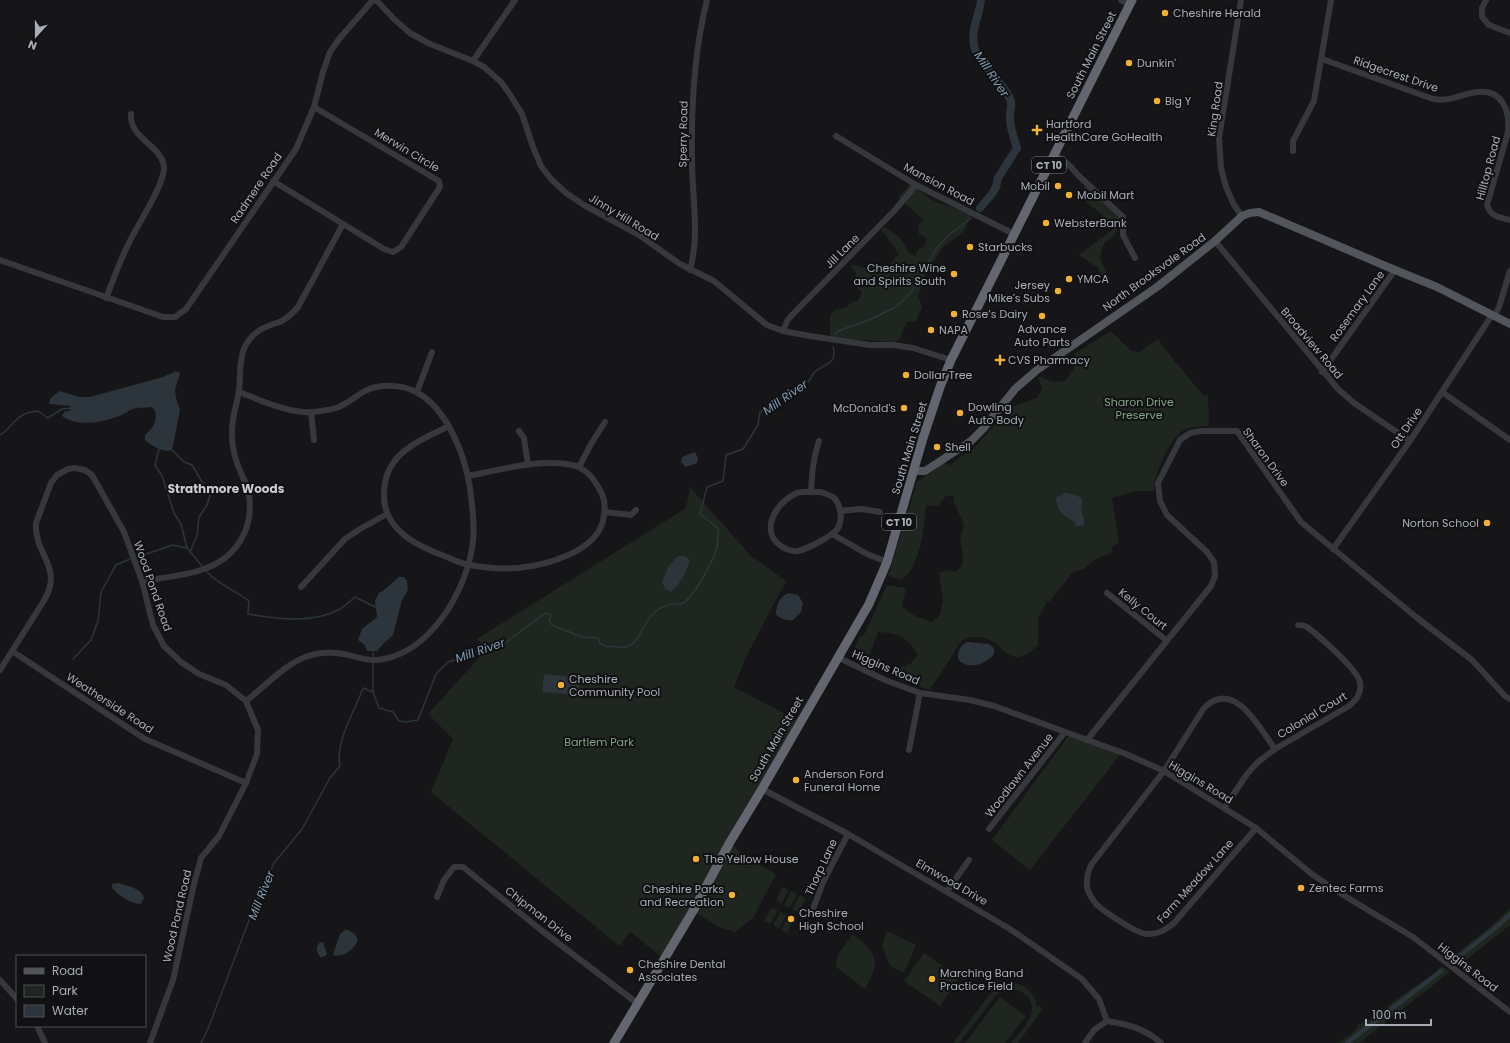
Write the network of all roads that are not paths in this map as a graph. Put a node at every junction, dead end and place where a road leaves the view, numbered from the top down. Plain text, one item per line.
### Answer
1 (375, 0) edge
2 (515, 0) edge
3 (707, 0) edge
4 (1121, 0) edge
5 (1240, 0) edge
6 (1331, 0) edge
7 (1486, 0) edge
8 (1131, 3) edge
9 (1510, 33) edge
10 (1322, 59) junction
11 (473, 61) junction
12 (314, 107) junction
13 (132, 114) dead end
14 (1509, 132) edge
15 (836, 136) dead end
16 (1293, 151) dead end
17 (1054, 154) junction
18 (273, 181) junction
19 (916, 185) junction
20 (1242, 216) junction
21 (1510, 220) edge
22 (342, 224) junction
23 (1014, 234) junction
24 (1215, 241) junction
25 (1135, 258) dead end
26 (0, 260) edge
27 (690, 270) junction
28 (1394, 270) junction
29 (1510, 271) edge
30 (106, 298) junction
31 (1493, 315) junction
32 (1510, 324) edge
33 (783, 331) junction
34 (432, 352) dead end
35 (952, 360) junction
36 (1322, 372) junction
37 (239, 392) junction
38 (417, 392) junction
39 (1442, 392) junction
40 (311, 412) junction
41 (605, 422) dead end
42 (449, 426) junction
43 (520, 431) dead end
44 (314, 440) dead end
45 (1510, 440) edge
46 (819, 441) dead end
47 (1410, 441) junction
48 (528, 464) junction
49 (579, 468) junction
50 (914, 469) junction
51 (468, 476) junction
52 (811, 492) junction
53 (636, 510) dead end
54 (840, 511) junction
55 (605, 512) junction
56 (880, 512) dead end
57 (388, 514) junction
58 (832, 534) junction
59 (1333, 549) junction
60 (887, 562) junction
61 (468, 565) junction
62 (142, 581) junction
63 (301, 587) dead end
64 (1107, 593) dead end
65 (1298, 625) dead end
66 (1166, 640) junction
67 (12, 651) junction
68 (837, 657) junction
69 (0, 670) edge
70 (920, 693) junction
71 (1510, 699) edge
72 (246, 701) junction
73 (1064, 732) junction
74 (1087, 740) junction
75 (1275, 749) junction
76 (909, 750) dead end
77 (1164, 771) junction
78 (246, 783) junction
79 (762, 789) junction
80 (1225, 807) junction
81 (1256, 828) junction
82 (989, 829) dead end
83 (848, 834) junction
84 (969, 860) dead end
85 (947, 891) junction
86 (437, 897) dead end
87 (813, 909) dead end
88 (0, 980) edge
89 (16, 998) edge
90 (637, 1003) junction
91 (1510, 1012) edge
92 (1107, 1021) junction
93 (37, 1027) edge
94 (45, 1043) edge
95 (150, 1043) edge
96 (614, 1043) edge
97 (1085, 1043) edge
98 (1161, 1043) edge

1 - 11 street, Jinny Hill Road
1 - 12 street, Radmere Road
2 - 11 street
3 - 27 street, Sperry Road
4 - 8 street
5 - 20 street, King Road
6 - 10 street
7 - 9 street
8 - 17 highway, South Main Street / CT 10
10 - 14 street, Ridgecrest Drive
10 - 16 street
11 - 27 street, Jinny Hill Road
12 - 18 street, Radmere Road
12 - 22 street, Merwin Circle
13 - 30 street
14 - 21 street, Hilltop Road
15 - 19 street, Mansion Road
17 - 23 highway, South Main Street / CT 10
17 - 25 street
18 - 22 street, Merwin Circle
18 - 30 street, Radmere Road
19 - 23 street, Mansion Road
19 - 33 street, Jill Lane
20 - 24 main road, North Brooksvale Road
20 - 28 main road
22 - 37 street
23 - 35 highway, South Main Street / CT 10
24 - 36 street, Broadview Road
24 - 50 main road, North Brooksvale Road
26 - 30 street, Radmere Road
27 - 33 street, Jinny Hill Road
28 - 31 main road
28 - 36 street, Rosemary Lane
29 - 31 street
31 - 32 main road
31 - 39 street, Ott Drive
33 - 35 street, Jinny Hill Road
34 - 38 street
35 - 50 highway, South Main Street / CT 10
36 - 47 street, Broadview Road
37 - 40 street
37 - 62 street
38 - 40 street
38 - 42 street
39 - 45 street
39 - 47 street, Ott Drive
40 - 44 street
41 - 49 street
42 - 51 street
42 - 57 street
43 - 48 street
46 - 52 street
47 - 59 street, Ott Drive
48 - 49 street
48 - 51 street
49 - 55 street
50 - 60 highway, South Main Street / CT 10
51 - 61 street
52 - 54 street
52 - 58 street
53 - 55 street
54 - 56 street
54 - 58 street
55 - 61 street
57 - 61 street
57 - 63 street
58 - 60 street
59 - 66 street, Sharon Drive
59 - 71 street, Sharon Drive
60 - 68 highway, South Main Street / CT 10
61 - 72 street
62 - 67 street, Wood Pond Road
62 - 72 street, Wood Pond Road
64 - 66 street, Kelly Court
65 - 75 street, Colonial Court
66 - 74 street, Sharon Drive
67 - 69 street, Wood Pond Road
67 - 78 street, Weatherside Road
68 - 70 street, Higgins Road
68 - 79 highway, South Main Street / CT 10
70 - 73 street, Higgins Road
70 - 76 street
72 - 78 street, Wood Pond Road
73 - 74 street, Higgins Road
73 - 82 street, Woodlawn Avenue
74 - 77 street, Higgins Road
75 - 77 street, Farm Meadow Lane
75 - 80 street, Colonial Court
77 - 80 street, Higgins Road
77 - 81 street, Farm Meadow Lane
78 - 95 street, Wood Pond Road
79 - 83 street, Elmwood Drive
79 - 90 highway, South Main Street / CT 10
80 - 81 street, Higgins Road
81 - 91 street, Higgins Road
83 - 85 street, Elmwood Drive
83 - 87 street, Thorp Lane
84 - 85 street
85 - 92 street, Elmwood Drive
86 - 90 street, Chipman Drive
88 - 89 street
90 - 96 highway, South Main Street / CT 10
92 - 97 street
92 - 98 street
93 - 94 street

